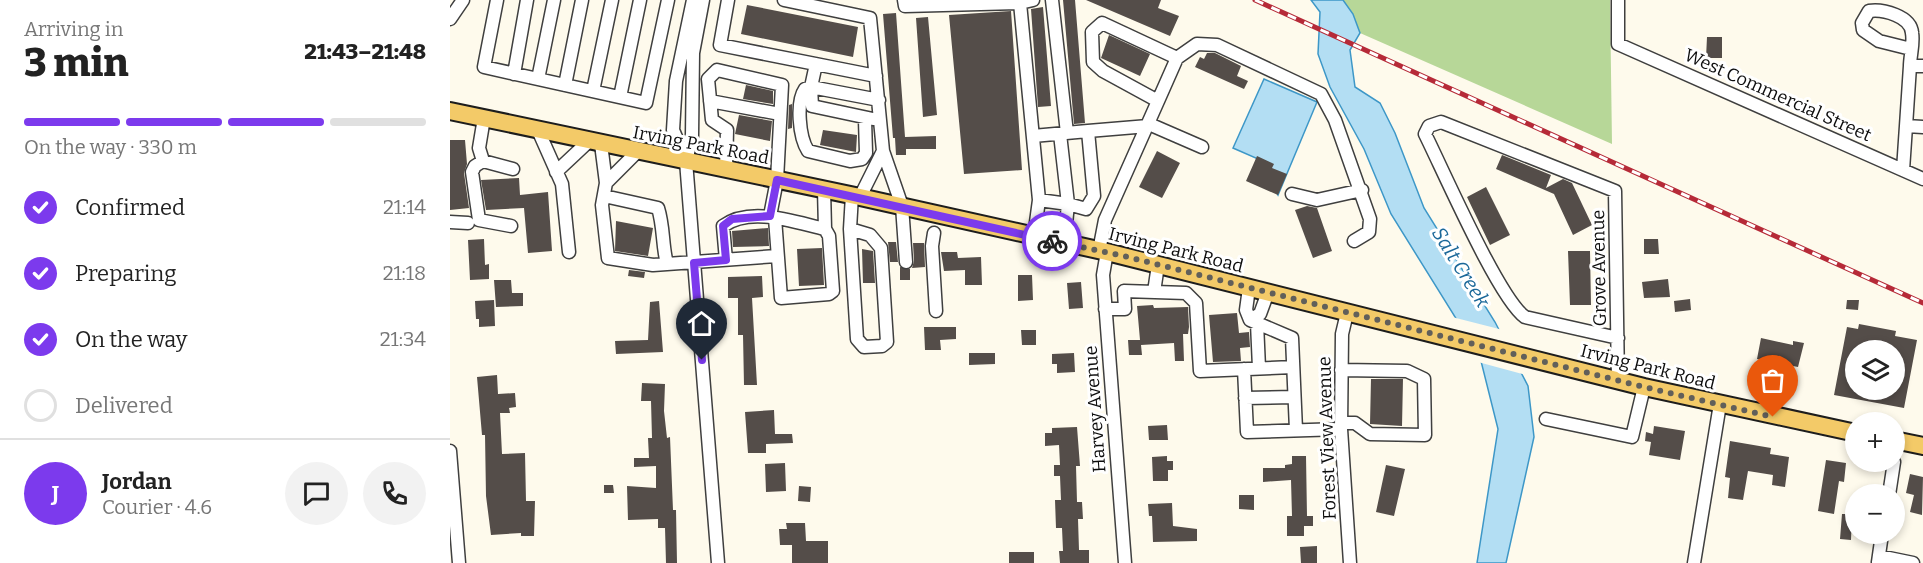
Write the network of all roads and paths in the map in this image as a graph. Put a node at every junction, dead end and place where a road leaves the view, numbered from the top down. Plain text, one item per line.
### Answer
1 (463, 0) edge
2 (497, 0) edge
3 (527, 0) edge
4 (554, 0) edge
5 (582, 0) edge
6 (612, 0) edge
7 (640, 0) edge
8 (668, 0) edge
9 (693, 0) edge
10 (703, 0) edge
11 (728, 0) edge
12 (784, 0) edge
13 (904, 0) edge
14 (1033, 0) edge
15 (1052, 0) edge
16 (1618, 0) edge
17 (1020, 3) junction
18 (450, 19) edge
19 (1911, 49) dead end
20 (1177, 58) junction
21 (816, 64) junction
22 (1910, 66) junction
23 (1923, 66) edge
24 (513, 74) junction
25 (876, 76) junction
26 (538, 79) junction
27 (565, 85) junction
28 (811, 87) junction
29 (593, 91) junction
30 (620, 97) junction
31 (879, 100) junction
32 (710, 101) junction
33 (1158, 101) junction
34 (450, 111) edge
35 (780, 114) junction
36 (484, 118) junction
37 (880, 119) junction
38 (865, 120) junction
39 (1148, 125) junction
40 (1906, 126) junction
41 (1923, 127) edge
42 (538, 130) junction
43 (1088, 131) junction
44 (1064, 133) junction
45 (1033, 136) junction
46 (595, 143) junction
47 (1202, 147) dead end
48 (883, 151) junction
49 (637, 152) junction
50 (483, 161) junction
51 (686, 161) junction
52 (513, 169) dead end
53 (726, 169) junction
54 (1903, 170) junction
55 (556, 172) junction
56 (1923, 179) edge
57 (777, 180) junction
58 (824, 189) junction
59 (605, 190) junction
60 (1362, 190) junction
61 (1292, 194) dead end
62 (856, 196) junction
63 (1094, 196) junction
64 (1039, 200) junction
65 (1113, 202) junction
66 (1068, 204) junction
67 (902, 206) junction
68 (773, 217) junction
69 (450, 222) edge
70 (468, 223) dead end
71 (511, 226) dead end
72 (825, 229) junction
73 (850, 229) junction
74 (934, 233) dead end
75 (1034, 237) junction
76 (1353, 241) dead end
77 (1065, 244) junction
78 (569, 252) dead end
79 (1103, 252) junction
80 (777, 256) junction
81 (726, 260) junction
82 (906, 262) dead end
83 (694, 263) junction
84 (667, 264) junction
85 (1158, 265) junction
86 (1190, 273) junction
87 (1249, 288) junction
88 (1154, 292) junction
89 (1268, 292) junction
90 (1186, 293) junction
91 (1105, 309) junction
92 (936, 311) dead end
93 (1347, 313) junction
94 (1254, 322) junction
95 (1618, 338) junction
96 (1293, 367) junction
97 (1259, 368) junction
98 (1244, 369) junction
99 (1341, 370) junction
100 (1618, 381) junction
101 (1644, 387) junction
102 (1294, 397) junction
103 (1245, 398) junction
104 (1720, 404) junction
105 (1546, 419) dead end
106 (1341, 426) junction
107 (1296, 430) junction
108 (1845, 431) edge
109 (1905, 443) edge
110 (1923, 446) edge
111 (450, 452) edge
112 (1880, 544) edge
113 (1878, 559) edge
114 (459, 563) edge
115 (718, 563) edge
116 (1125, 563) edge
117 (1350, 563) edge
118 (1694, 563) edge
119 (1913, 563) edge

1 - 18 street
2 - 24 street
3 - 24 street
4 - 26 street
5 - 27 street
6 - 29 street
7 - 30 street
8 - 30 street
9 - 51 street
10 - 51 street
11 - 21 street
12 - 25 street
13 - 17 street
14 - 17 street
15 - 44 street
16 - 54 street, West Commercial Street
17 - 45 street
19 - 22 street
20 - 33 street, Harvey Avenue
20 - 33 street
20 - 60 street
21 - 25 street
21 - 28 street
22 - 23 street
22 - 40 street
24 - 26 street
25 - 31 street
26 - 27 street
27 - 29 street
28 - 31 street
28 - 38 street
28 - 38 street
29 - 30 street
31 - 37 street
32 - 35 street
32 - 35 street
32 - 53 street
33 - 39 street, Harvey Avenue
34 - 36 main road, Irving Park Road
35 - 57 street
36 - 42 main road, Irving Park Road
36 - 50 street
37 - 38 street
37 - 48 street
39 - 43 street
39 - 47 street
39 - 65 street, Harvey Avenue
40 - 41 street
40 - 54 street
42 - 46 main road, Irving Park Road
42 - 55 street
43 - 44 street
43 - 63 street
44 - 45 street
44 - 66 street
45 - 64 street
46 - 49 main road, Irving Park Road
46 - 55 street
46 - 59 street
48 - 62 street
48 - 67 street
49 - 51 main road, Irving Park Road
49 - 59 street
50 - 52 street
50 - 71 street
51 - 53 main road, Irving Park Road
51 - 83 street
53 - 57 main road, Irving Park Road
54 - 56 street, West Commercial Street
55 - 78 street
57 - 58 main road, Irving Park Road
57 - 68 street
58 - 62 main road, Irving Park Road
58 - 72 street
59 - 84 street
59 - 84 street
60 - 61 street
60 - 76 street
62 - 67 main road, Irving Park Road
62 - 73 street
63 - 65 street
63 - 66 street
64 - 66 street
64 - 75 street
65 - 79 street, Harvey Avenue
66 - 77 street
67 - 75 main road, Irving Park Road
67 - 82 street
68 - 72 street
68 - 80 street
68 - 81 street
69 - 70 street
72 - 80 street
73 - 73 street
74 - 92 street
75 - 77 main road, Irving Park Road
77 - 79 main road, Irving Park Road
79 - 85 main road, Irving Park Road
79 - 91 street, Harvey Avenue
80 - 81 street
81 - 83 street
83 - 84 street
83 - 115 street
85 - 86 main road, Irving Park Road
85 - 88 street
86 - 87 main road, Irving Park Road
86 - 90 street
87 - 89 main road, Irving Park Road
87 - 94 street
88 - 90 street
88 - 91 street
89 - 93 main road, Irving Park Road
89 - 94 street
90 - 98 street
91 - 116 street, Harvey Avenue
93 - 99 street, Forest View Avenue
93 - 100 main road, Irving Park Road
94 - 96 street
94 - 97 street
95 - 95 street, Grove Avenue
95 - 100 street, Grove Avenue
96 - 97 street
96 - 102 street
97 - 98 street
98 - 103 street
99 - 106 street, Forest View Avenue
99 - 106 street
100 - 101 main road, Irving Park Road
101 - 104 main road, Irving Park Road
101 - 105 street
102 - 103 street
102 - 107 street
103 - 107 street
104 - 108 main road, Irving Park Road
104 - 118 street
106 - 107 street
106 - 117 street, Forest View Avenue
109 - 110 main road
111 - 114 street
112 - 113 street
113 - 119 street

